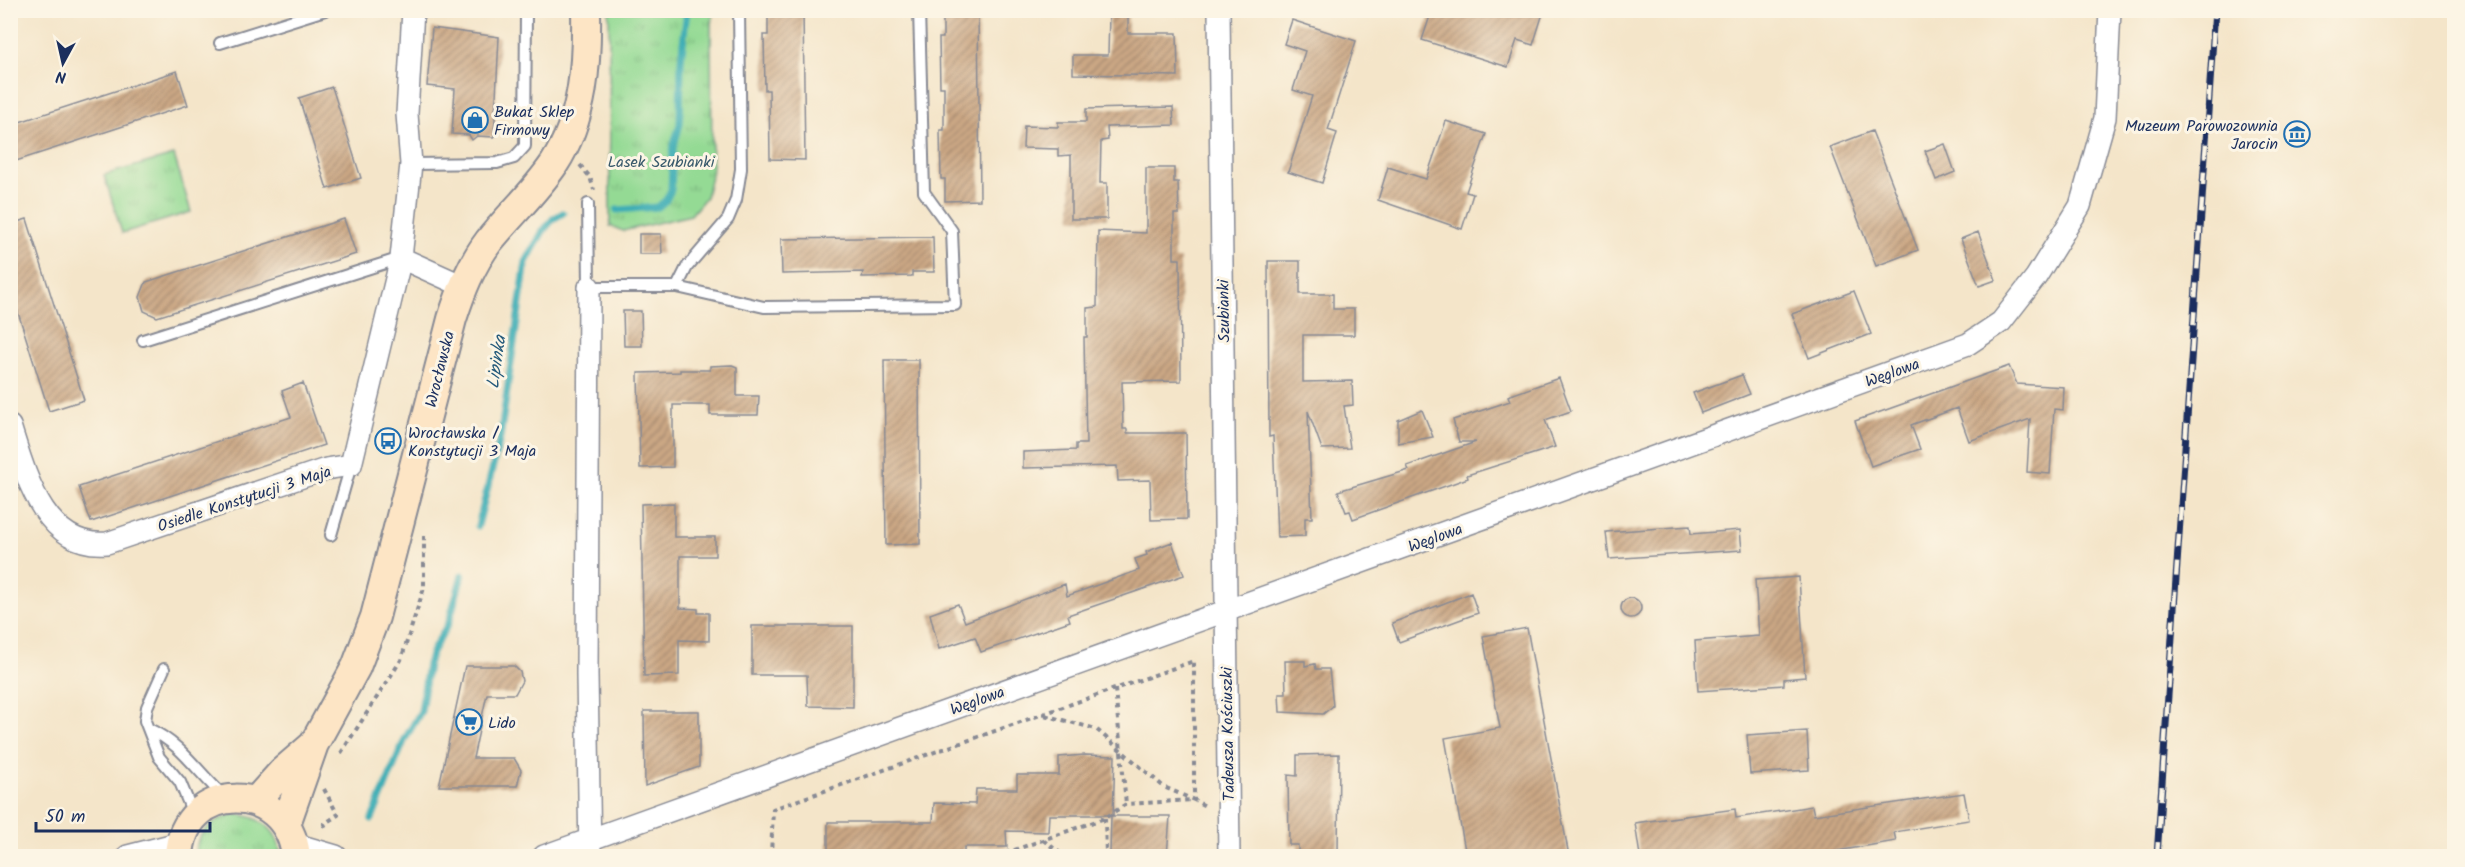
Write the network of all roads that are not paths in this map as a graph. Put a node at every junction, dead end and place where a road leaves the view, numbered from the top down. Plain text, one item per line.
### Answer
1 (324, 10) edge
2 (413, 10) edge
3 (526, 10) edge
4 (586, 10) edge
5 (739, 10) edge
6 (919, 10) edge
7 (1219, 10) edge
8 (2110, 10) edge
9 (220, 43) dead end
10 (411, 164) junction
11 (588, 204) dead end
12 (401, 258) junction
13 (463, 286) junction
14 (589, 287) junction
15 (677, 287) junction
16 (142, 340) dead end
17 (10, 426) edge
18 (351, 465) junction
19 (331, 536) dead end
20 (1226, 612) junction
21 (164, 669) dead end
22 (149, 729) junction
23 (314, 744) junction
24 (228, 799) junction
25 (256, 801) junction
26 (194, 816) junction
27 (292, 841) edge
28 (591, 848) edge
29 (179, 850) edge
30 (128, 856) edge
31 (336, 856) edge
32 (544, 856) edge
33 (1229, 856) edge

1 - 9 lane
2 - 10 street, Osiedle Konstytucji 3 Maja
3 - 10 lane
4 - 13 street, Wrocławska
5 - 15 lane
6 - 15 lane
7 - 20 street, Szubianki
8 - 20 street, Węglowa
10 - 12 street, Osiedle Konstytucji 3 Maja
11 - 14 lane
12 - 13 street
12 - 16 lane
12 - 18 street, Osiedle Konstytucji 3 Maja
13 - 23 street, Wrocławska
14 - 15 lane
14 - 28 street
17 - 18 street, Osiedle Konstytucji 3 Maja
18 - 19 lane
20 - 28 street, Węglowa
20 - 33 street, Tadeusza Kościuszki
21 - 22 lane
22 - 24 lane
22 - 26 lane
23 - 25 street, Wrocławska
23 - 27 street, Wrocławska
24 - 25 street
24 - 26 street
25 - 27 street
26 - 29 street
27 - 31 street
28 - 32 street, Węglowa
29 - 30 street

